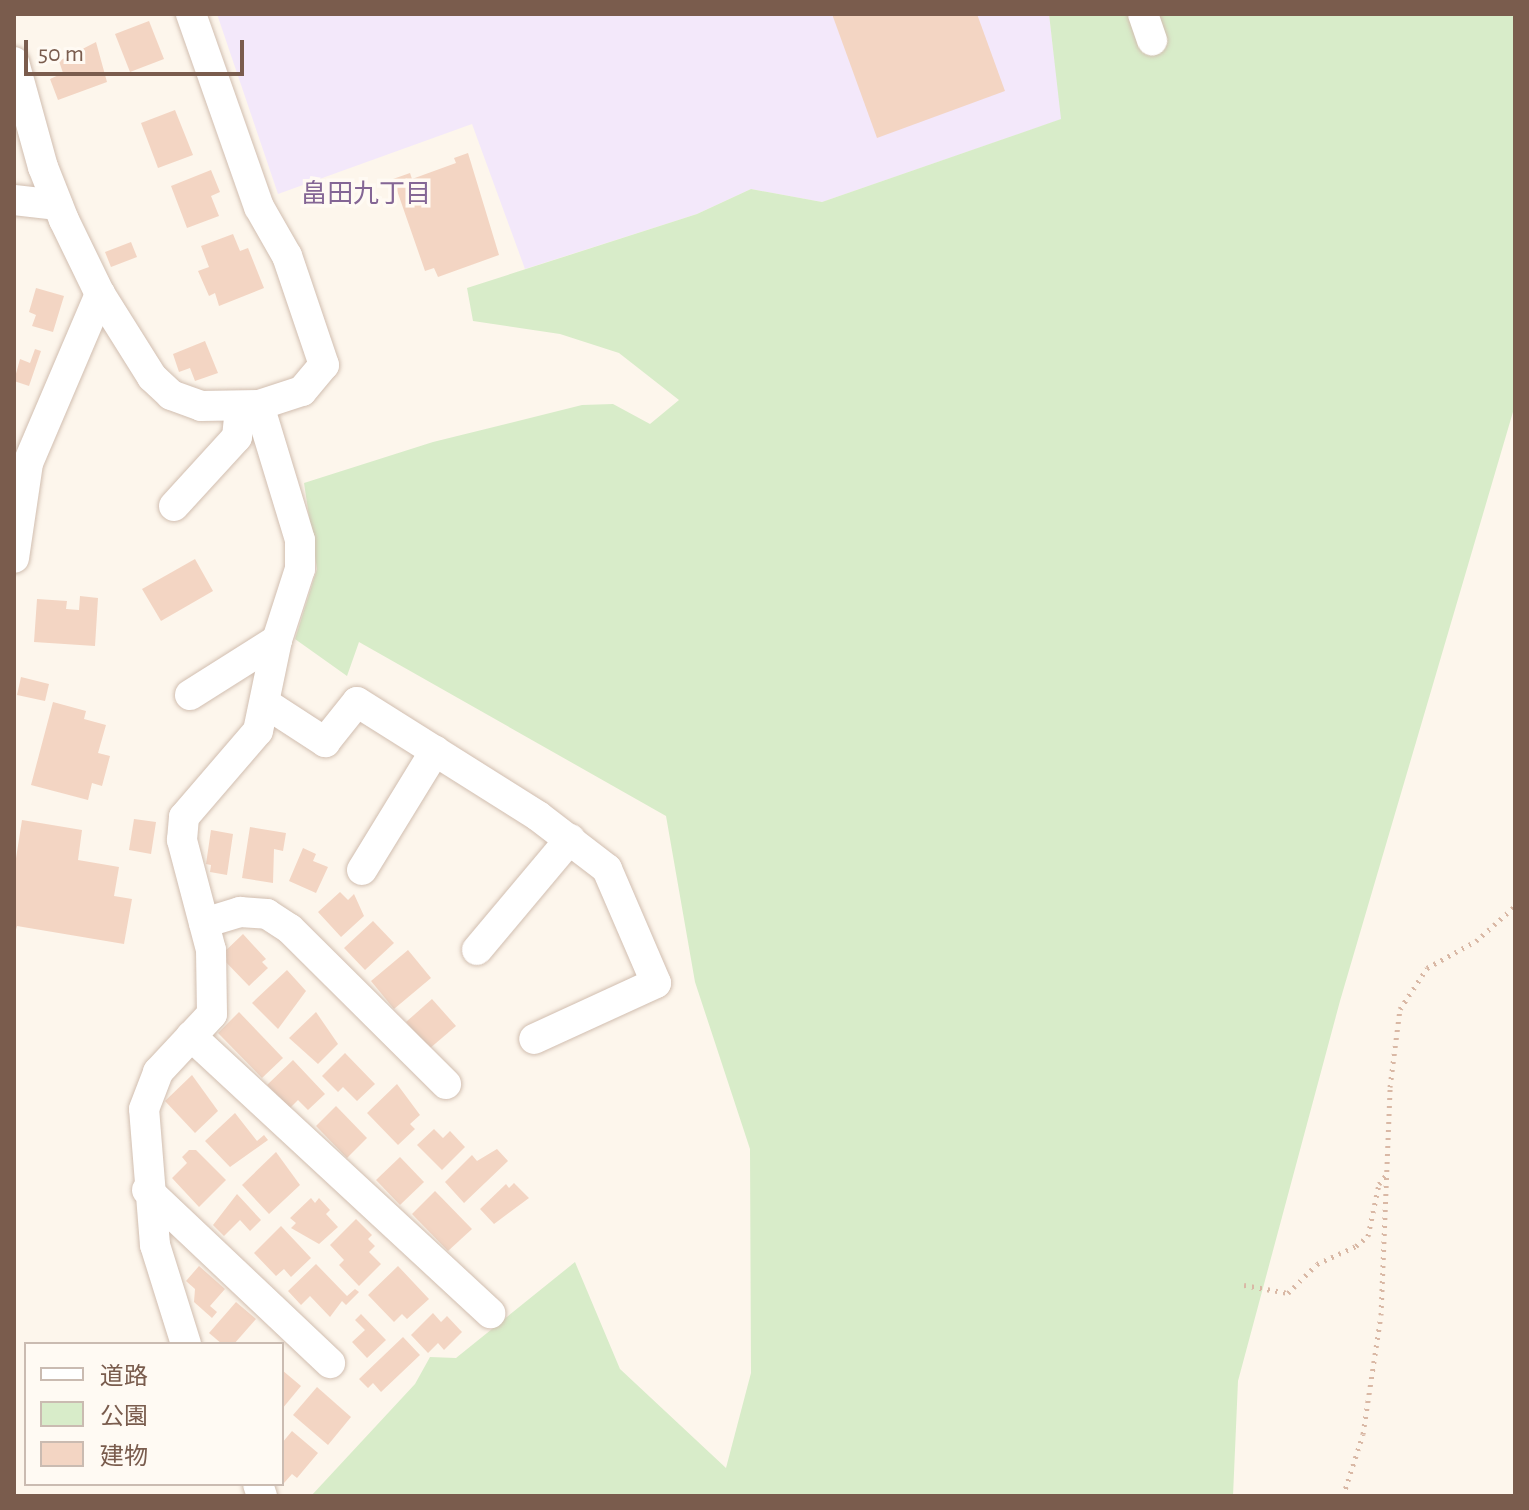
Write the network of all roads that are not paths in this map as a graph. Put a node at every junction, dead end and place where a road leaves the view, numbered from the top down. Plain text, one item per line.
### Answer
1 (191, 14) edge
2 (14, 62) edge
3 (14, 200) edge
4 (58, 205) junction
5 (100, 294) junction
6 (250, 406) junction
7 (174, 506) dead end
8 (14, 558) edge
9 (277, 640) junction
10 (190, 695) dead end
11 (265, 703) junction
12 (435, 751) junction
13 (570, 839) junction
14 (362, 870) dead end
15 (204, 923) junction
16 (477, 950) dead end
17 (191, 1036) junction
18 (534, 1039) dead end
19 (446, 1084) dead end
20 (147, 1190) junction
21 (490, 1313) dead end
22 (185, 1342) edge
23 (330, 1363) dead end

1 - 6 street
2 - 4 street
3 - 4 street
4 - 5 street
5 - 6 street
5 - 8 street
6 - 7 street
6 - 9 street
9 - 10 street
9 - 11 street
11 - 12 street
11 - 15 street
12 - 13 street
12 - 14 street
13 - 16 street
13 - 18 street
15 - 17 street
15 - 19 street
17 - 20 street
17 - 21 street
20 - 22 street
20 - 23 street

